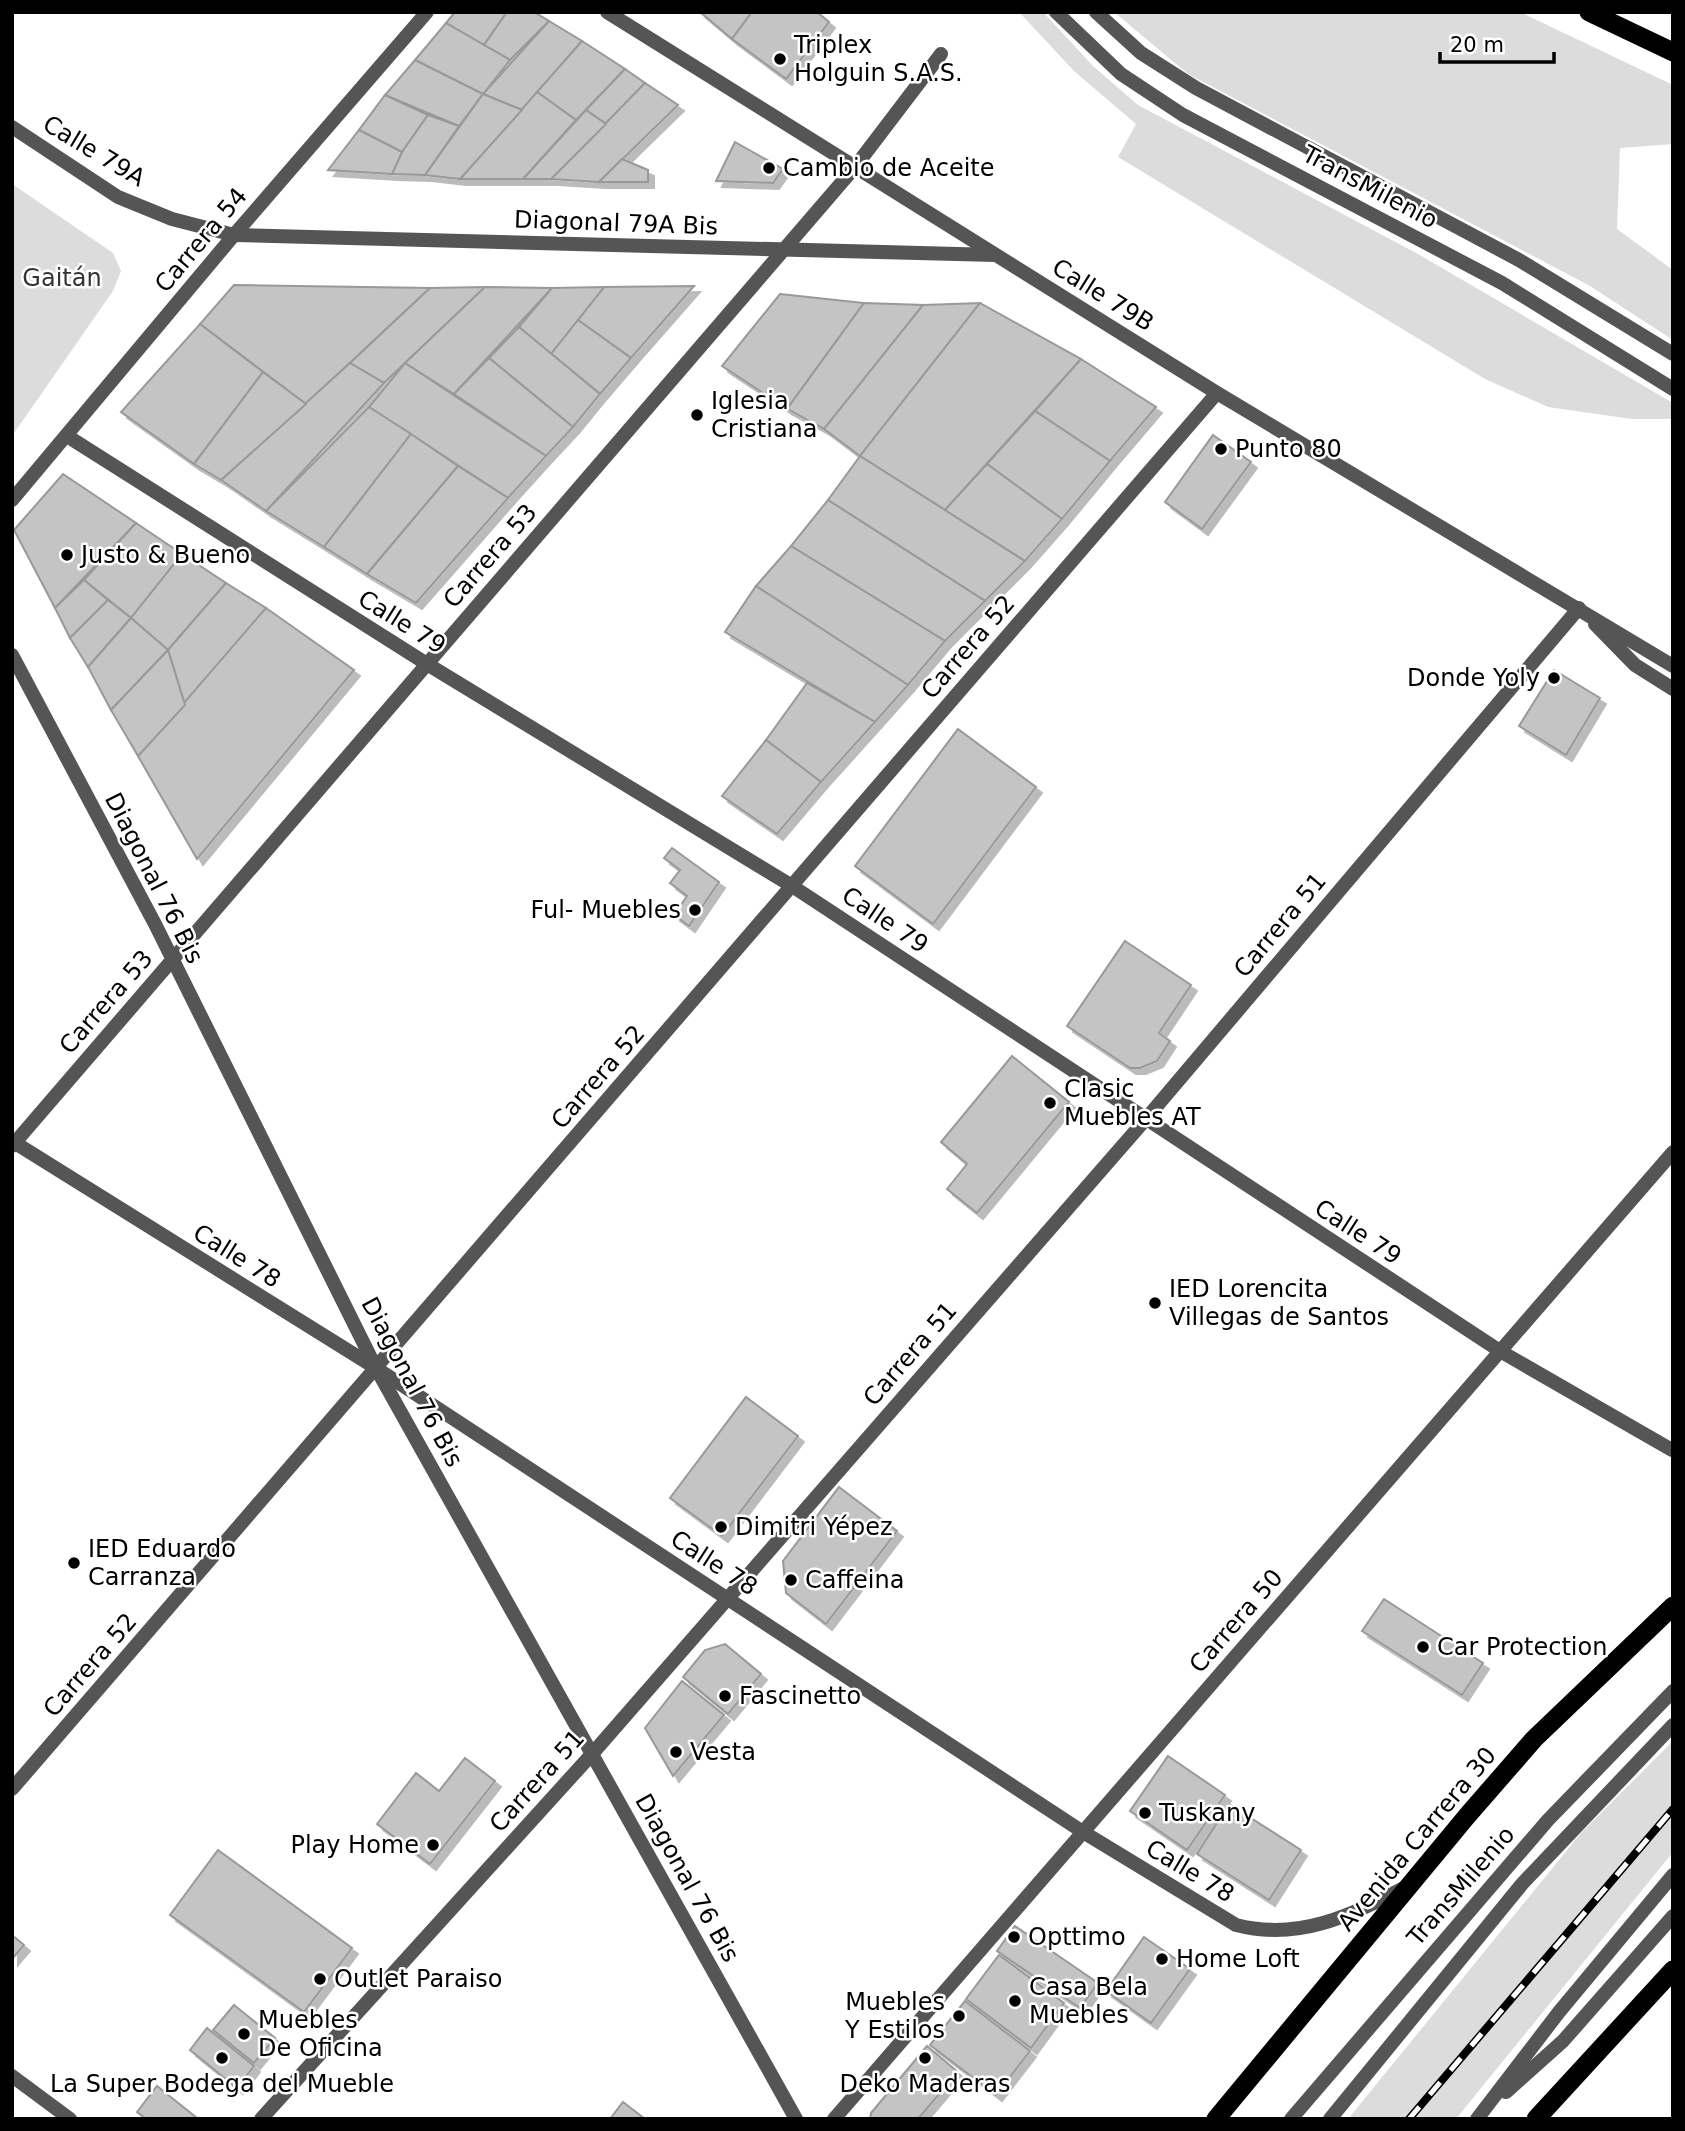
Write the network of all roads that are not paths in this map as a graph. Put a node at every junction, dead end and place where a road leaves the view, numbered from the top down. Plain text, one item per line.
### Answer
1 (427, 12) edge
2 (607, 12) edge
3 (1056, 12) edge
4 (1096, 12) edge
5 (1589, 12) edge
6 (1673, 52) edge
7 (942, 54) dead end
8 (12, 128) edge
9 (855, 167) junction
10 (234, 235) junction
11 (783, 251) junction
12 (997, 256) junction
13 (1673, 354) edge
14 (1673, 389) edge
15 (1217, 393) junction
16 (67, 436) junction
17 (12, 500) edge
18 (1579, 608) junction
19 (12, 655) edge
20 (427, 664) junction
21 (1673, 666) edge
22 (1673, 689) edge
23 (792, 886) junction
24 (171, 961) junction
25 (1145, 1120) junction
26 (13, 1143) edge
27 (1673, 1152) edge
28 (1500, 1351) junction
29 (376, 1368) junction
30 (1672, 1450) edge
31 (726, 1598) junction
32 (1673, 1606) edge
33 (1673, 1691) edge
34 (1673, 1725) edge
35 (592, 1754) junction
36 (12, 1789) edge
37 (1083, 1832) junction
38 (1673, 1875) edge
39 (1409, 1885) junction
40 (1673, 1916) edge
41 (1673, 1970) edge
42 (12, 2076) edge
43 (1478, 2118) edge
44 (70, 2119) edge
45 (261, 2119) edge
46 (796, 2119) edge
47 (834, 2119) edge
48 (1216, 2119) edge
49 (1291, 2119) edge
50 (1330, 2119) edge
51 (1536, 2119) edge

1 - 10 street, Carrera 54
2 - 9 street, Calle 79B
3 - 14 street, TransMilenio
4 - 13 street, TransMilenio
5 - 6 highway
7 - 9 street, Carrera 53
8 - 10 street, Calle 79A
9 - 11 street, Carrera 53
9 - 12 street, Calle 79B
10 - 11 street, Diagonal 79A Bis
10 - 16 street, Carrera 54
11 - 12 street, Diagonal 79A Bis
11 - 20 street, Carrera 53
12 - 15 street, Calle 79B
15 - 18 street, Calle 79B
15 - 23 street, Carrera 52
16 - 17 street, Carrera 54
16 - 20 street, Calle 79
18 - 21 street, Calle 79B
18 - 22 street, Calle 79B
18 - 25 street, Carrera 51
19 - 24 street, Diagonal 76 Bis
20 - 23 street, Calle 79
20 - 24 street, Carrera 53
23 - 25 street, Calle 79
23 - 29 street, Carrera 52
24 - 26 street, Carrera 53
24 - 29 street, Diagonal 76 Bis
25 - 28 street, Calle 79
25 - 31 street, Carrera 51
26 - 29 street, Calle 78
27 - 28 street, Carrera 50
28 - 30 street, Calle 79
28 - 37 street, Carrera 50
29 - 31 street, Calle 78
29 - 35 street, Diagonal 76 Bis
29 - 36 street, Carrera 52
31 - 35 street, Carrera 51
31 - 37 street, Calle 78
32 - 39 highway, Avenida Carrera 30
33 - 49 street, TransMilenio
34 - 50 street, TransMilenio
35 - 45 street, Carrera 51
35 - 46 street, Diagonal 76 Bis
37 - 39 street, Calle 78
37 - 47 street, Carrera 50
38 - 43 street
39 - 48 highway, Avenida Carrera 30
40 - 43 street
41 - 51 highway
42 - 44 street

